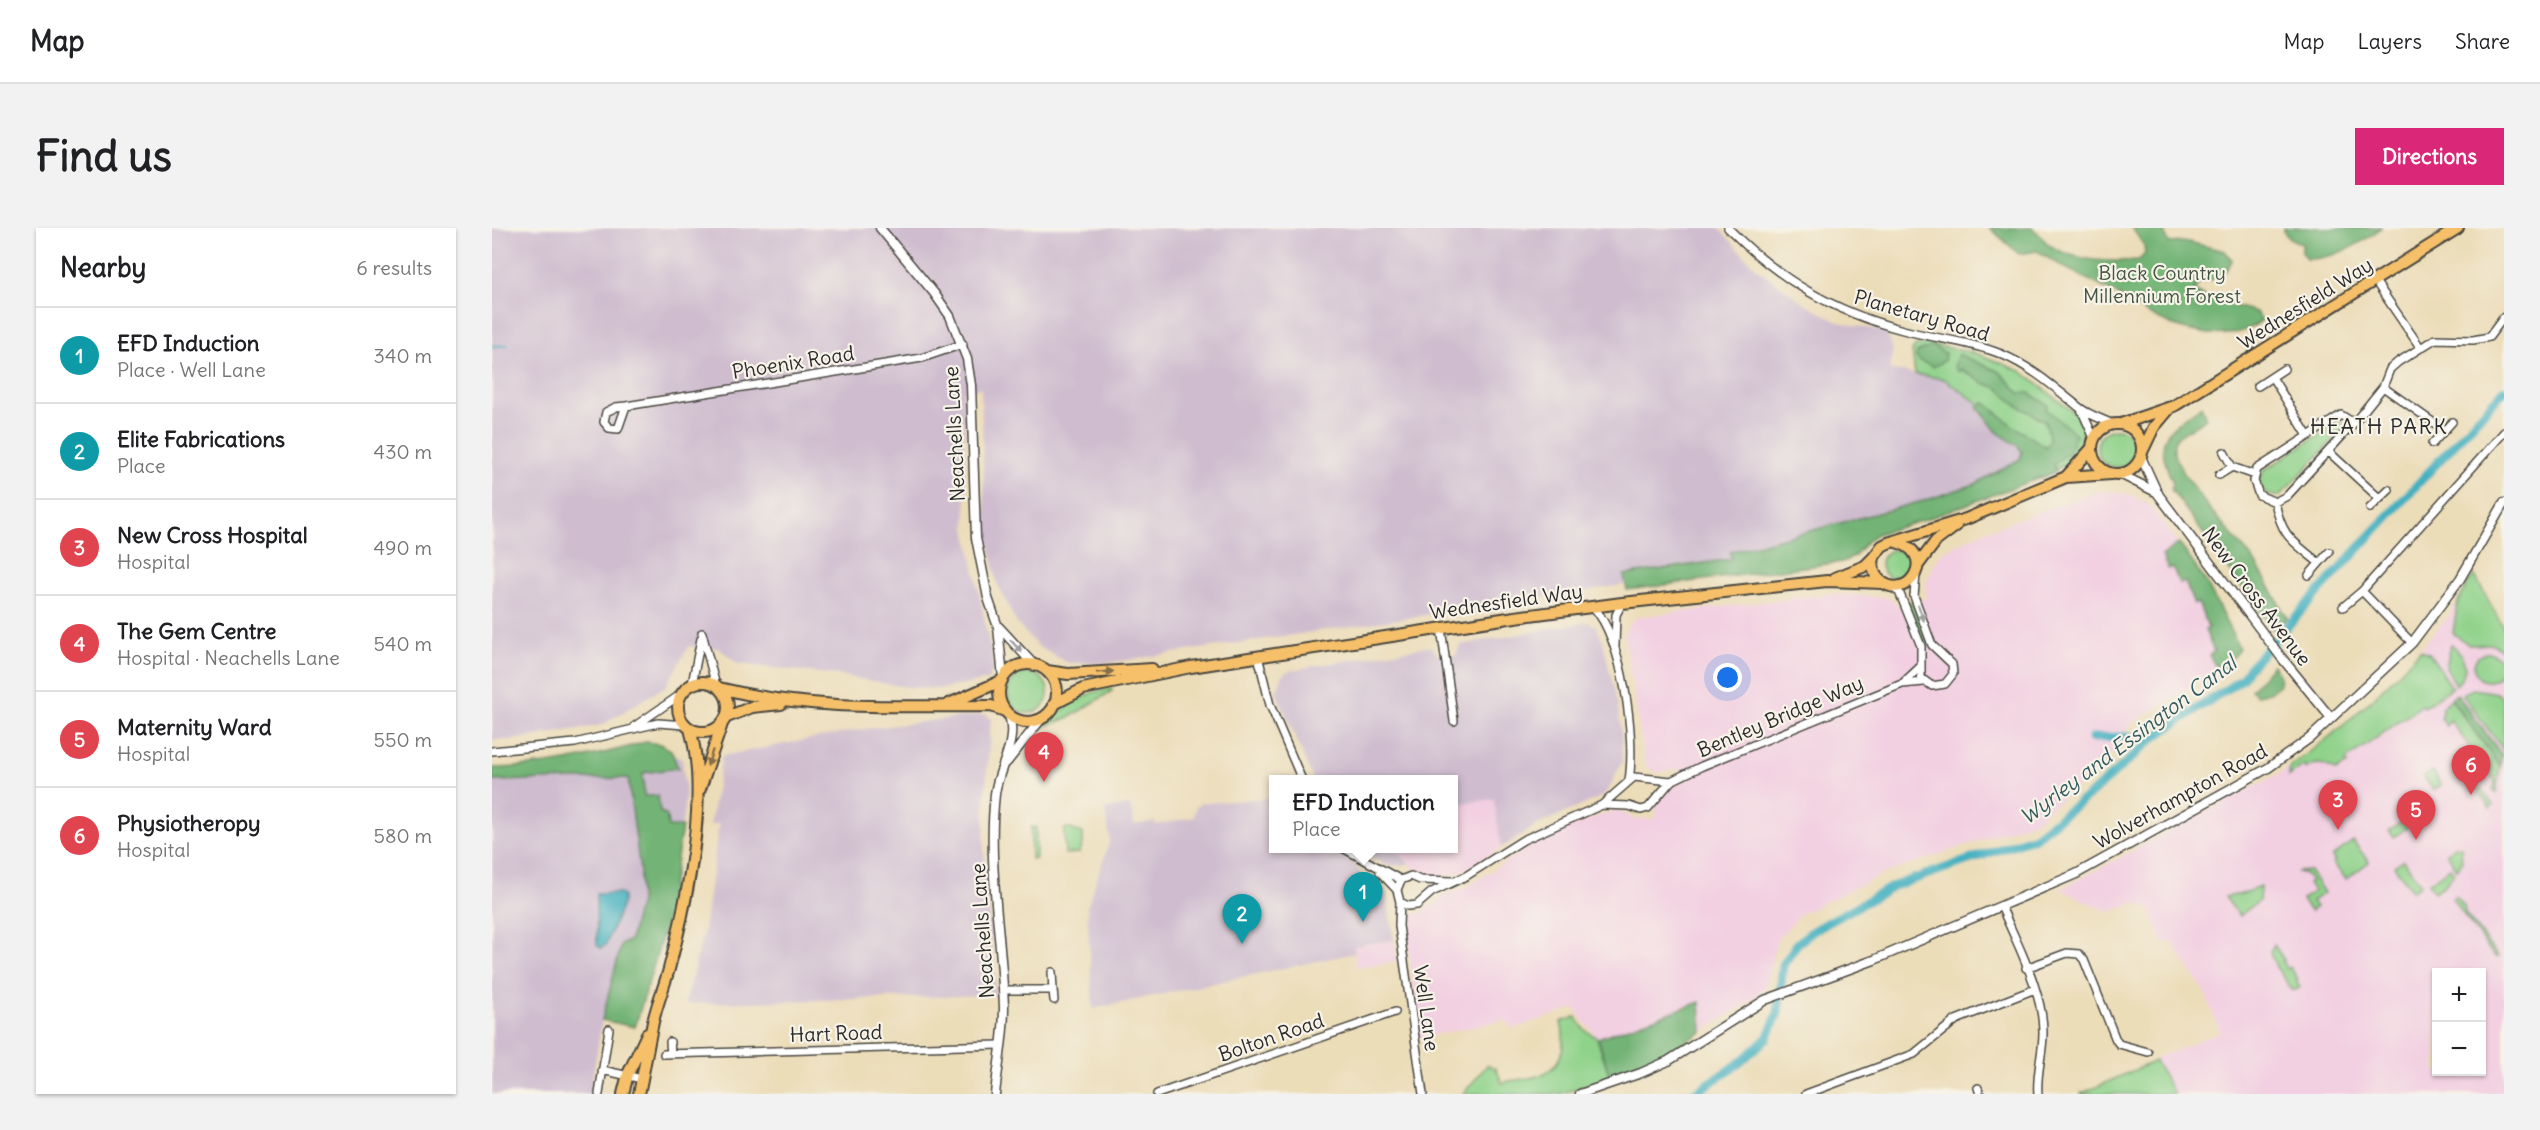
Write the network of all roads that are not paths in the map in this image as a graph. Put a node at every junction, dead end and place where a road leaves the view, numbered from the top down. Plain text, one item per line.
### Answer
1 (880, 228) edge
2 (1728, 228) edge
3 (2458, 228) edge
4 (2375, 281) junction
5 (2504, 317) edge
6 (963, 344) junction
7 (2420, 347) junction
8 (2284, 369) dead end
9 (2272, 377) junction
10 (2258, 386) dead end
11 (2383, 387) junction
12 (626, 406) dead end
13 (2170, 408) junction
14 (2081, 409) junction
15 (2354, 423) junction
16 (2452, 423) dead end
17 (2117, 424) junction
18 (2444, 430) junction
19 (2504, 432) edge
20 (2308, 436) junction
21 (2501, 440) edge
22 (2092, 444) junction
23 (2432, 444) dead end
24 (2329, 452) junction
25 (2224, 453) dead end
26 (2142, 454) junction
27 (2232, 467) junction
28 (2116, 474) junction
29 (2219, 475) dead end
30 (2255, 475) junction
31 (2066, 477) junction
32 (2389, 490) dead end
33 (2158, 494) junction
34 (2379, 498) junction
35 (2275, 502) junction
36 (2504, 503) edge
37 (2370, 508) dead end
38 (1966, 519) junction
39 (1896, 542) junction
40 (2329, 552) dead end
41 (1874, 557) junction
42 (2319, 563) junction
43 (1918, 567) junction
44 (2309, 575) dead end
45 (1827, 581) junction
46 (1886, 584) junction
47 (2362, 591) junction
48 (1622, 603) junction
49 (1593, 607) junction
50 (2343, 607) dead end
51 (998, 627) junction
52 (1441, 628) junction
53 (2412, 643) junction
54 (1615, 649) junction
55 (1940, 653) junction
56 (1258, 656) junction
57 (1034, 664) junction
58 (1921, 664) junction
59 (1191, 667) junction
60 (1047, 671) junction
61 (1002, 679) junction
62 (1924, 682) junction
63 (692, 684) junction
64 (1902, 684) junction
65 (718, 687) junction
66 (680, 695) junction
67 (802, 703) junction
68 (1054, 704) junction
69 (943, 706) junction
70 (1007, 713) junction
71 (1042, 717) junction
72 (2331, 718) junction
73 (725, 721) junction
74 (1454, 721) dead end
75 (687, 727) junction
76 (630, 729) junction
77 (492, 751) edge
78 (1632, 760) junction
79 (1003, 766) junction
80 (1300, 775) edge
81 (1648, 778) junction
82 (1671, 781) junction
83 (1626, 783) junction
84 (699, 793) junction
85 (1657, 795) junction
86 (1602, 805) junction
87 (1629, 806) junction
88 (1350, 853) edge
89 (1376, 868) junction
90 (1420, 879) junction
91 (1401, 880) junction
92 (1456, 881) junction
93 (1397, 890) junction
94 (1424, 899) junction
95 (1400, 902) junction
96 (1408, 906) junction
97 (2001, 906) junction
98 (1399, 926) junction
99 (2026, 968) junction
100 (1052, 972) dead end
101 (2035, 989) junction
102 (1003, 990) junction
103 (1053, 990) junction
104 (1054, 1000) dead end
105 (1395, 1012) dead end
106 (654, 1020) junction
107 (609, 1029) dead end
108 (670, 1042) dead end
109 (1001, 1045) junction
110 (2148, 1052) dead end
111 (602, 1070) junction
112 (628, 1074) junction
113 (642, 1079) junction
114 (599, 1094) edge
115 (623, 1094) edge
116 (639, 1094) edge
117 (995, 1094) edge
118 (1157, 1094) edge
119 (1423, 1094) edge
120 (1580, 1094) edge
121 (1806, 1094) edge
122 (2038, 1094) edge

1 - 6 street, Neachells Lane
2 - 14 street, Planetary Road
3 - 4 main road, Wednesfield Way
4 - 7 street
4 - 13 main road, Wednesfield Way
5 - 7 street
6 - 12 street, Phoenix Road
6 - 51 street, Neachells Lane
7 - 11 street
8 - 9 street
9 - 10 street
9 - 20 street
11 - 15 street
11 - 18 street
13 - 17 main road, Wednesfield Way
13 - 26 main road, Wednesfield Way
14 - 17 street, Planetary Road
14 - 22 street, Planetary Road
15 - 20 street
15 - 24 street
16 - 18 street
17 - 22 main road
17 - 26 main road
18 - 23 street
19 - 21 street
20 - 30 street
21 - 47 street
22 - 28 main road
22 - 31 main road
24 - 34 street
24 - 35 street
25 - 27 street
26 - 28 main road
26 - 33 street, New Cross Avenue
27 - 29 street
27 - 30 street
28 - 31 main road
28 - 33 street, New Cross Avenue
30 - 35 street
31 - 38 main road
32 - 34 street
33 - 72 street, New Cross Avenue
34 - 37 street
35 - 42 street
36 - 53 street, Wolverhampton Road
38 - 39 main road
38 - 43 main road
39 - 41 main road
39 - 43 main road
40 - 42 street
41 - 45 main road, Wednesfield Way
41 - 46 main road
42 - 44 street
43 - 46 main road
43 -> 55 street
45 - 46 main road, Wednesfield Way
45 - 48 main road, Wednesfield Way
46 - 58 street
47 - 50 street
47 - 53 street
48 - 49 main road, Wednesfield Way
48 - 54 street
49 - 52 main road, Wednesfield Way
49 - 54 street
51 -> 57 street, Neachells Lane
51 - 61 street, Neachells Lane
52 - 56 main road, Wednesfield Way
52 - 74 street
53 - 72 street, Wolverhampton Road
54 - 78 street
55 - 58 street
55 - 62 street
56 - 59 main road, Wednesfield Way
56 - 80 street
57 - 60 main road
57 - 61 main road
58 - 62 street
58 - 64 street
60 -> 59 main road, Wednesfield Way
59 - 68 main road, Wednesfield Way
60 - 68 main road
61 - 69 main road
61 - 70 main road
62 - 64 street
63 - 65 main road
63 - 65 street
63 - 66 main road
64 - 82 street, Bentley Bridge Way
65 - 67 main road
65 - 73 main road
66 - 75 main road
66 - 76 street
67 - 69 main road
67 - 73 main road
68 - 71 main road
69 - 70 main road
70 - 71 main road
70 - 79 street, Neachells Lane
71 - 79 street, Neachells Lane
72 - 97 street, Wolverhampton Road
73 - 75 main road
73 -> 84 main road
75 - 76 street
75 - 84 main road
76 - 77 street
78 - 81 street
78 - 83 street
79 - 102 street, Neachells Lane
81 - 82 street
81 - 83 street
81 - 85 street
82 - 85 street
83 - 86 street
83 - 87 street
84 - 106 main road
85 - 87 street
86 - 87 street
86 - 92 street
88 - 89 street
89 - 91 street
89 - 93 street
90 - 91 street
90 - 92 street
90 - 94 street
91 - 93 street
92 - 94 street
93 - 95 street
94 - 96 street
95 - 96 street
95 - 98 street, Well Lane
96 - 98 street
97 - 99 street
97 - 120 street, Wolverhampton Road
98 - 119 street, Well Lane
99 - 101 street
99 - 110 street
100 - 103 street
101 - 121 street
101 - 122 street
102 - 103 street
102 - 109 street, Neachells Lane
103 - 104 street
105 - 118 street, Bolton Road
106 - 112 main road
106 - 113 main road
107 - 111 street
108 - 109 street, Hart Road
109 - 117 street, Neachells Lane
111 - 112 street
111 - 114 street
112 - 113 street
112 - 115 main road
113 - 116 main road

